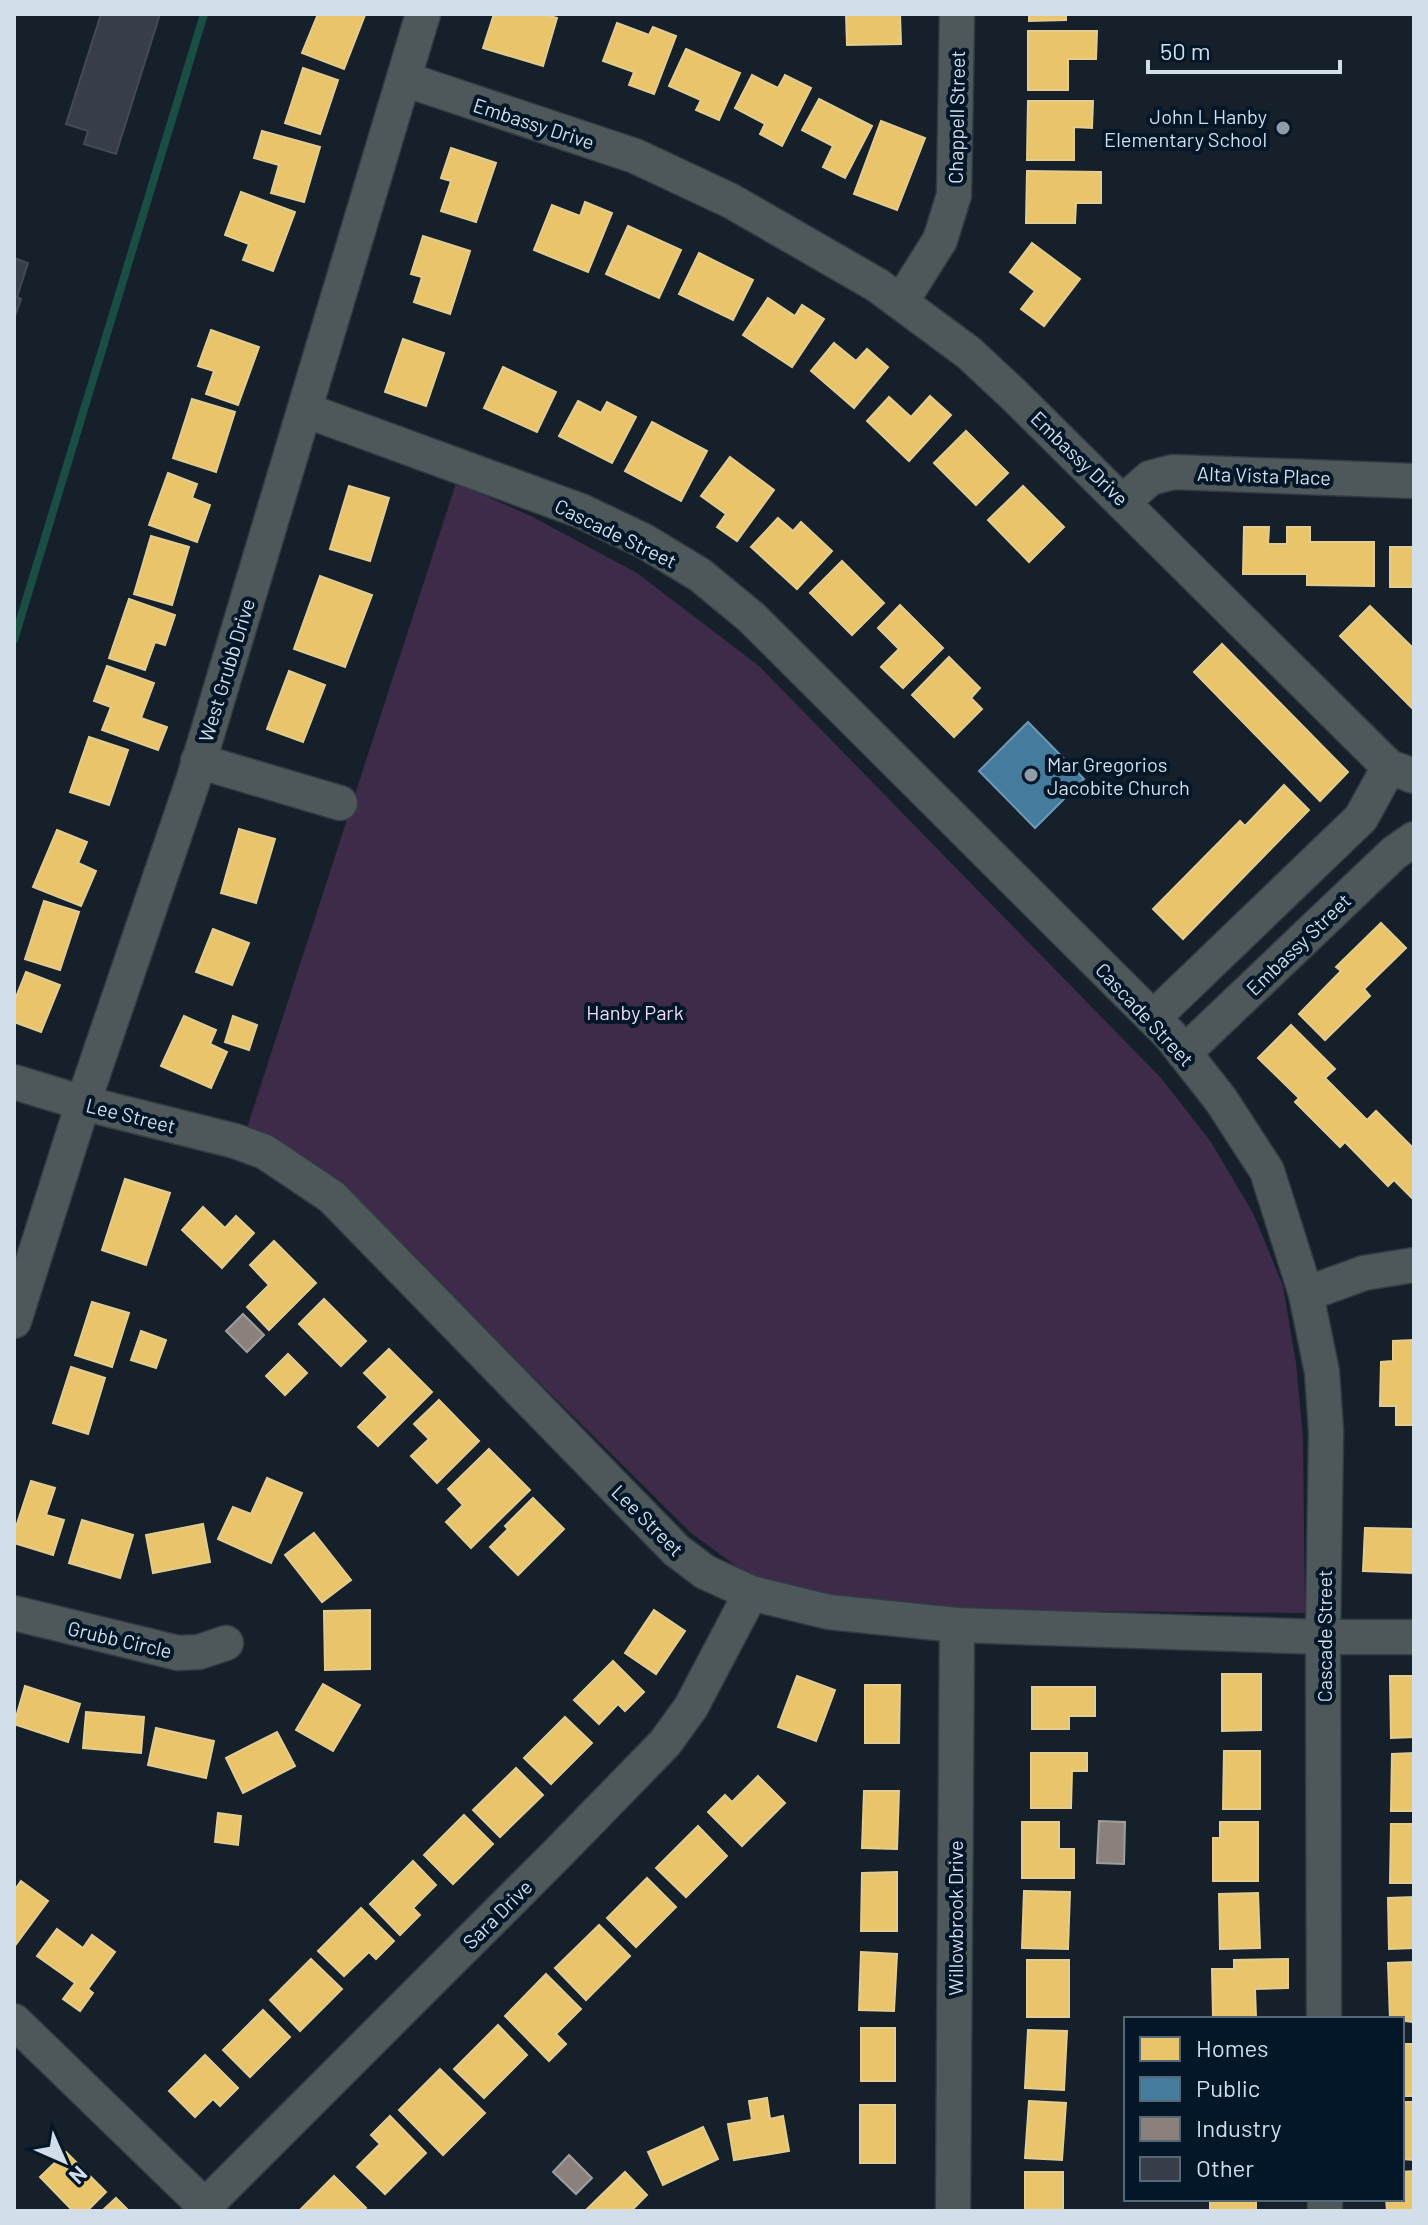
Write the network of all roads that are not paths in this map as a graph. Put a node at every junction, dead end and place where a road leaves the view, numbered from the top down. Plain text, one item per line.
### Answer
1 (423, 14) edge
2 (957, 14) edge
3 (404, 79) junction
4 (901, 302) junction
5 (305, 410) junction
6 (1414, 481) edge
7 (1124, 501) junction
8 (198, 761) junction
9 (1402, 772) edge
10 (340, 803) dead end
11 (1414, 839) edge
12 (1153, 1018) junction
13 (1184, 1053) junction
14 (14, 1082) edge
15 (83, 1103) junction
16 (1414, 1265) edge
17 (1306, 1294) junction
18 (14, 1321) edge
19 (751, 1593) junction
20 (14, 1613) edge
21 (957, 1625) junction
22 (1323, 1637) junction
23 (1414, 1637) edge
24 (226, 1643) dead end
25 (1324, 2017) edge
26 (14, 2021) edge
27 (208, 2208) edge
28 (953, 2211) edge

1 - 3 street, West Grubb Drive
2 - 4 street, Chappell Street
3 - 4 street, Embassy Drive
3 - 5 street, West Grubb Drive
4 - 7 street, Embassy Drive
5 - 8 street, West Grubb Drive
5 - 12 street, Cascade Street
6 - 7 street, Alta Vista Place
7 - 9 street, Embassy Drive
8 - 10 street
8 - 15 street, West Grubb Drive
9 - 12 street, Embassy Drive
11 - 13 street, Embassy Street
12 - 13 street, Cascade Street
13 - 17 street, Cascade Street
14 - 15 street, Lee Street
15 - 18 street, West Grubb Drive
15 - 19 street, Lee Street
16 - 17 street
17 - 22 street, Cascade Street
19 - 21 street, Lee Street
19 - 27 street, Sara Drive
20 - 24 street, Grubb Circle
21 - 22 street, Lee Street
21 - 28 street, Willowbrook Drive
22 - 23 street, Lee Street
22 - 25 street, Cascade Street
26 - 27 street

